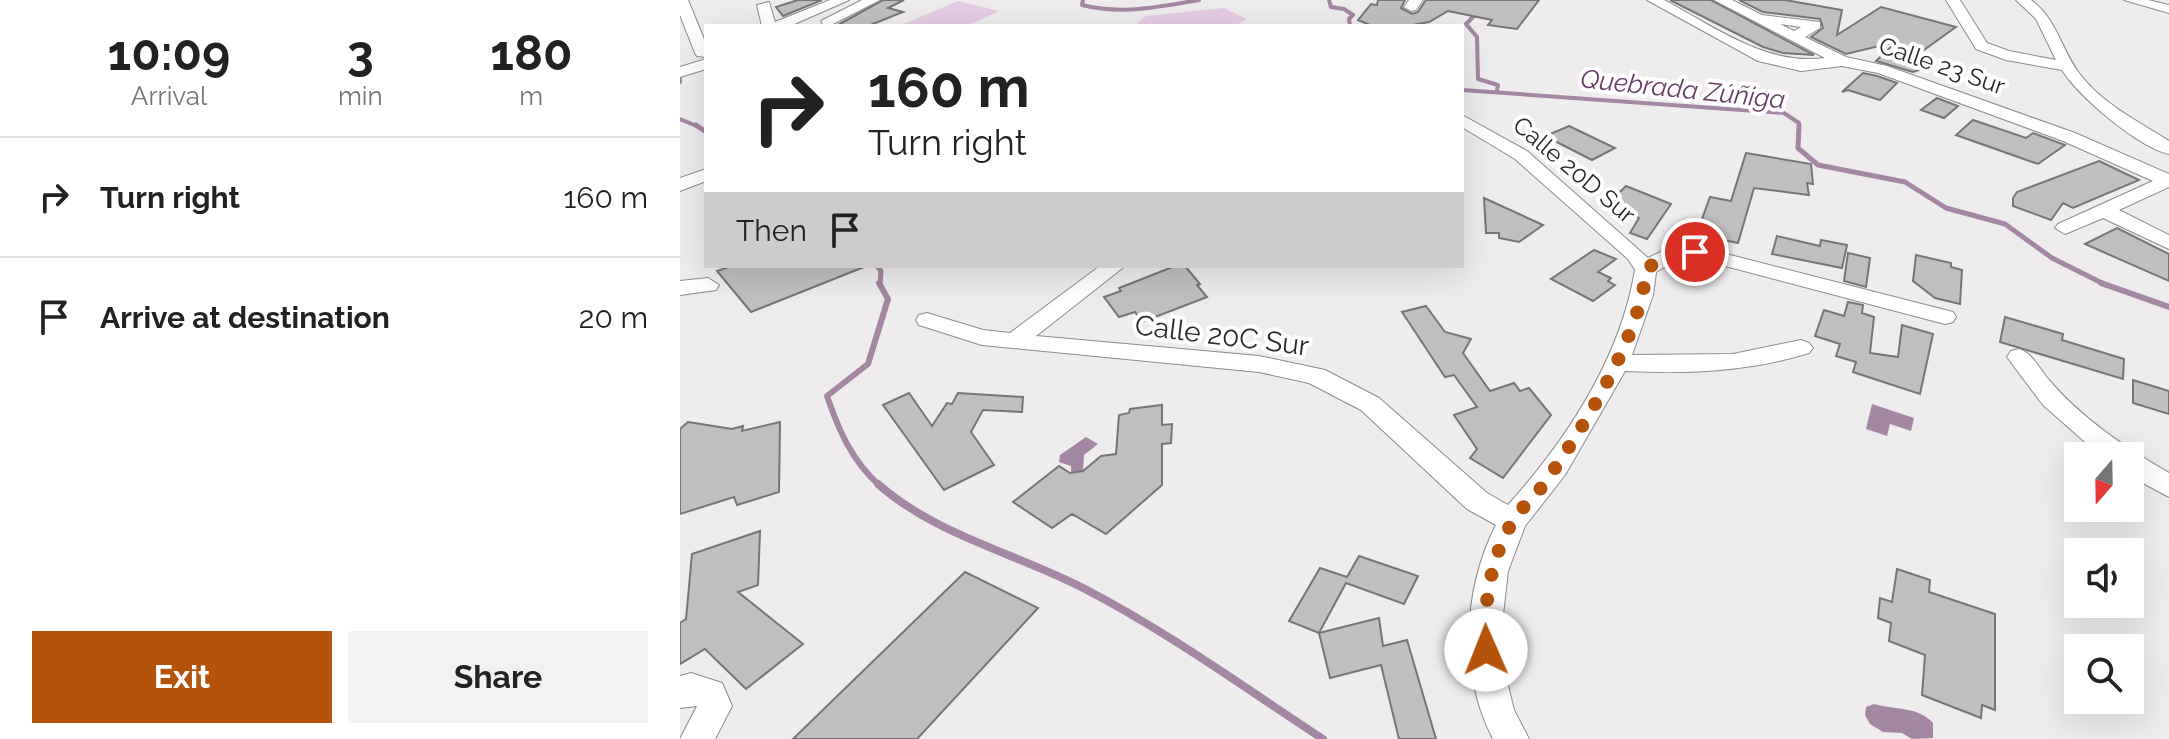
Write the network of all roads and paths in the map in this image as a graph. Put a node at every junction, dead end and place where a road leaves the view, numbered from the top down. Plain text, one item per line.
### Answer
1 (681, 0) edge
2 (842, 0) edge
3 (873, 0) edge
4 (1654, 0) edge
5 (1721, 0) edge
6 (1953, 0) edge
7 (2023, 0) edge
8 (2131, 0) edge
9 (764, 5) dead end
10 (2169, 9) edge
11 (1753, 16) junction
12 (769, 24) edge
13 (783, 24) edge
14 (819, 24) edge
15 (1794, 37) junction
16 (704, 54) edge
17 (704, 56) edge
18 (704, 57) edge
19 (680, 59) edge
20 (1842, 61) junction
21 (2066, 66) junction
22 (680, 72) edge
23 (1464, 121) edge
24 (2169, 149) edge
25 (704, 176) edge
26 (2168, 181) edge
27 (680, 185) edge
28 (2105, 211) junction
29 (2065, 228) dead end
30 (2169, 243) edge
31 (1111, 268) edge
32 (1646, 270) junction
33 (708, 285) dead end
34 (680, 288) edge
35 (1945, 317) dead end
36 (927, 320) dead end
37 (1014, 341) junction
38 (1801, 348) dead end
39 (2019, 357) dead end
40 (1615, 362) junction
41 (2101, 442) edge
42 (2144, 471) edge
43 (2169, 486) edge
44 (1513, 521) junction
45 (680, 692) edge
46 (697, 739) edge
47 (1512, 739) edge

1 - 16 street
2 - 13 street
3 - 14 street
4 - 20 street, Calle 23 Sur
5 - 11 street
6 - 21 street
7 - 21 street
8 - 10 street
9 - 12 street
11 - 15 street
11 - 15 street
15 - 20 street
17 - 19 street
18 - 22 street
20 - 26 street, Calle 23 Sur
21 - 24 street
23 - 32 street, Calle 20D Sur
25 - 27 street
26 - 28 street
28 - 29 street
28 - 30 street
31 - 37 street
32 - 35 street
32 - 40 street
33 - 34 street
36 - 37 street, Calle 20C Sur
37 - 44 street, Calle 20C Sur
38 - 40 street
39 - 41 street
40 - 44 street
42 - 43 street
44 - 47 street
45 - 46 street

